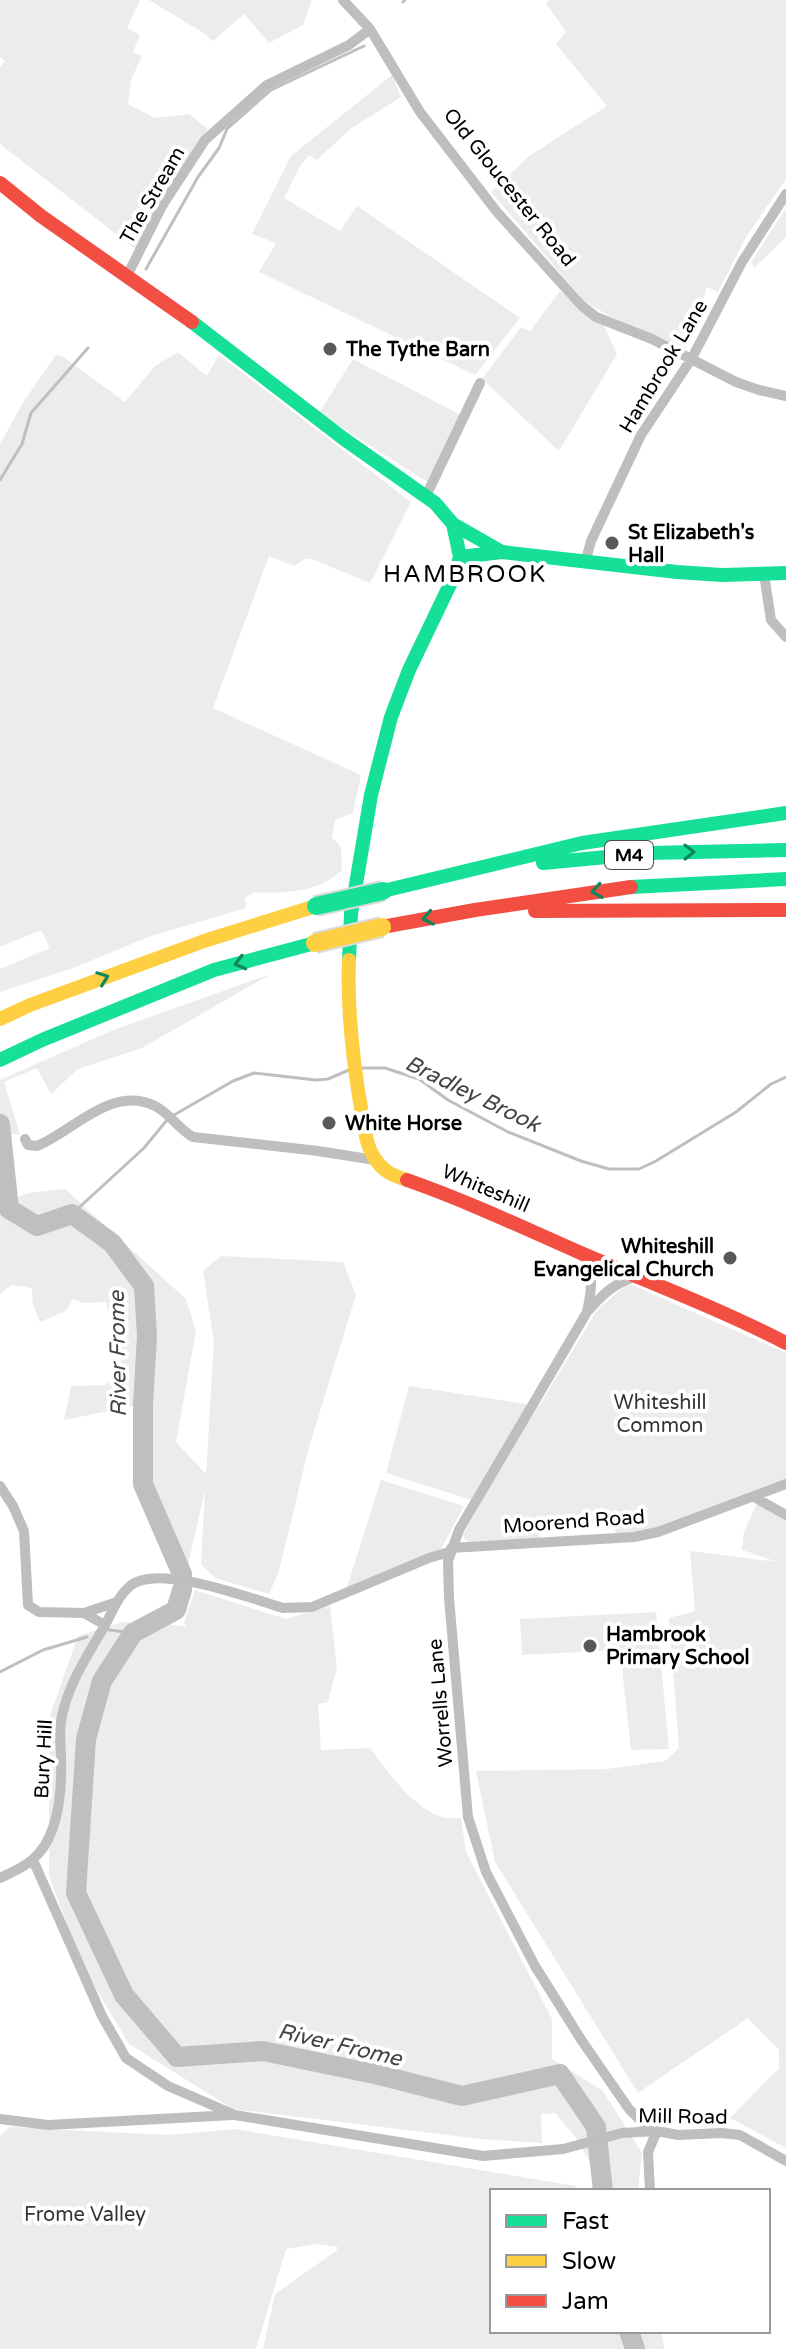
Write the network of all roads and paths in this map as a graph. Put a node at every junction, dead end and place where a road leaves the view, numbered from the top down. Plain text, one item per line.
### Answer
1 (343, 0) edge
2 (370, 29) junction
3 (0, 183) edge
4 (786, 194) edge
5 (127, 276) junction
6 (692, 358) junction
7 (480, 383) dead end
8 (786, 396) edge
9 (426, 496) junction
10 (453, 524) junction
11 (502, 552) junction
12 (460, 557) junction
13 (585, 563) junction
14 (786, 573) edge
15 (764, 574) junction
16 (786, 637) edge
17 (786, 813) edge
18 (786, 850) edge
19 (472, 870) junction
20 (786, 879) edge
21 (475, 910) junction
22 (786, 910) edge
23 (0, 1019) edge
24 (0, 1060) edge
25 (25, 1139) dead end
26 (375, 1160) junction
27 (583, 1254) junction
28 (637, 1276) junction
29 (587, 1312) junction
30 (786, 1343) edge
31 (786, 1484) edge
32 (0, 1486) edge
33 (754, 1497) junction
34 (786, 1515) edge
35 (450, 1550) junction
36 (117, 1602) junction
37 (84, 1613) junction
38 (105, 1625) junction
39 (33, 1860) junction
40 (0, 1878) edge
41 (235, 2115) junction
42 (0, 2119) edge
43 (657, 2131) junction
44 (786, 2161) edge
45 (650, 2189) edge

1 - 2 street, Old Gloucester Road
2 - 5 street, The Stream
2 - 6 street, Old Gloucester Road
3 - 5 main road
4 - 6 street, Hambrook Lane
5 - 9 main road
6 - 8 street, Old Gloucester Road
6 - 13 street, Hambrook Lane
7 - 9 street
9 - 10 main road
10 - 11 main road
10 - 12 main road
11 - 12 main road
11 - 13 main road
12 - 26 main road
13 - 15 main road
14 - 15 main road
15 - 16 street
17 - 19 main road, M4
19 -> 18 main road, M4
23 -> 19 main road, M4, bridge
20 -> 21 main road, M4
21 - 22 main road, M4
21 -> 24 main road, M4, bridge
25 - 26 street
26 - 27 main road, Whiteshill
27 - 28 main road, Whiteshill
27 - 29 street, Worrells Lane
28 - 29 street
28 - 30 main road, Whiteshill
29 - 35 street, Worrells Lane
31 - 33 street, Moorend Road
32 - 37 street
33 - 34 street
33 - 35 street, Moorend Road
35 - 36 street, Moorend Road
35 - 43 street, Worrells Lane
36 - 37 street
36 - 38 street, Moorend Road
37 - 38 street
38 - 39 street, Bury Hill
39 - 40 street
39 - 41 street
41 - 42 street
41 - 43 street, Mill Road
43 - 44 street, Mill Road
43 - 45 street

